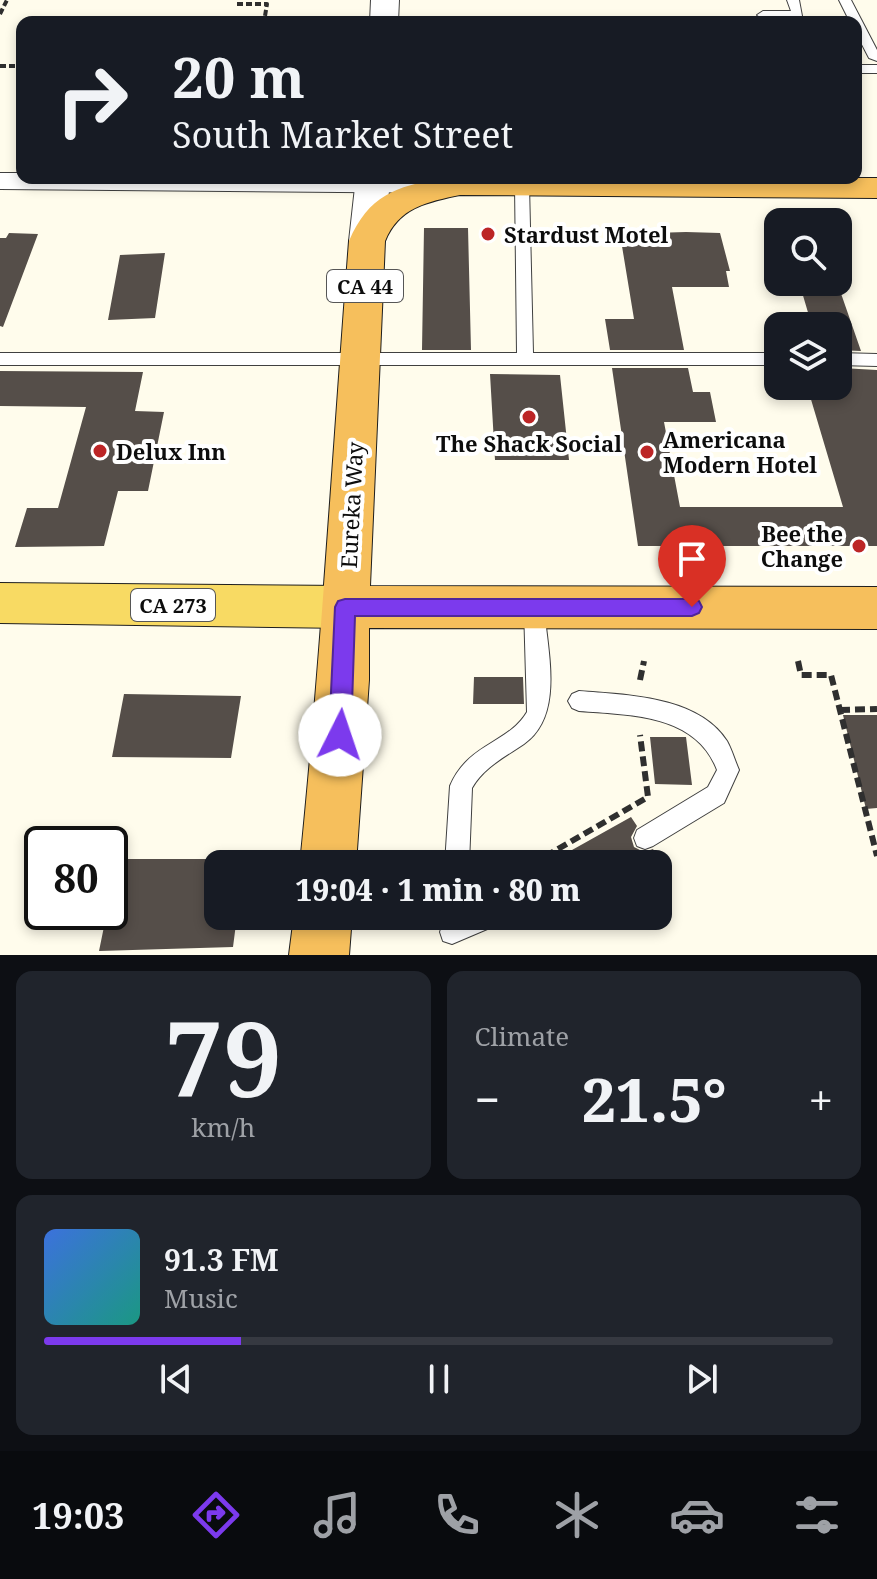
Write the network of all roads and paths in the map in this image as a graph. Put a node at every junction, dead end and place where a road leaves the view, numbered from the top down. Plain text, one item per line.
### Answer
1 (7, 0) edge
2 (793, 0) edge
3 (237, 4) dead end
4 (0, 14) edge
5 (265, 16) edge
6 (782, 16) edge
7 (862, 34) joint
8 (877, 34) edge
9 (876, 62) edge
10 (373, 184) edge
11 (431, 184) edge
12 (460, 185) junction
13 (522, 185) junction
14 (877, 188) edge
15 (367, 241) junction
16 (0, 359) edge
17 (361, 359) junction
18 (525, 359) junction
19 (764, 359) edge
20 (852, 359) edge
21 (877, 360) edge
22 (0, 603) edge
23 (345, 607) junction
24 (534, 607) junction
25 (877, 608) edge
26 (798, 661) dead end
27 (579, 701) dead end
28 (877, 709) edge
29 (840, 710) junction
30 (639, 726) dead end
31 (645, 838) dead end
32 (329, 850) edge
33 (458, 850) edge
34 (556, 850) edge
35 (877, 856) edge
36 (322, 930) edge
37 (457, 930) edge
38 (452, 932) dead end
39 (319, 955) edge

1 - 4 path
2 - 6 lane
3 - 5 path
7 - 8 lane
7 - 9 lane
10 - 15 street, Eureka Way
11 - 12 street
12 - 13 highway, CA 44
12 - 15 highway, Eureka Way / CA 44
13 - 14 highway, CA 44
13 - 18 lane
15 - 17 highway, Eureka Way / CA 44
16 - 17 lane
17 - 18 lane
17 - 23 highway, Eureka Way / CA 44
18 - 19 lane
20 - 21 lane
22 - 23 main road, CA 273
23 - 24 highway
23 - 32 highway, Eureka Way
24 - 25 highway
24 - 33 lane
26 - 29 path
27 - 31 lane
28 - 29 path
29 - 35 path
30 - 34 path
36 - 39 highway
37 - 38 lane

